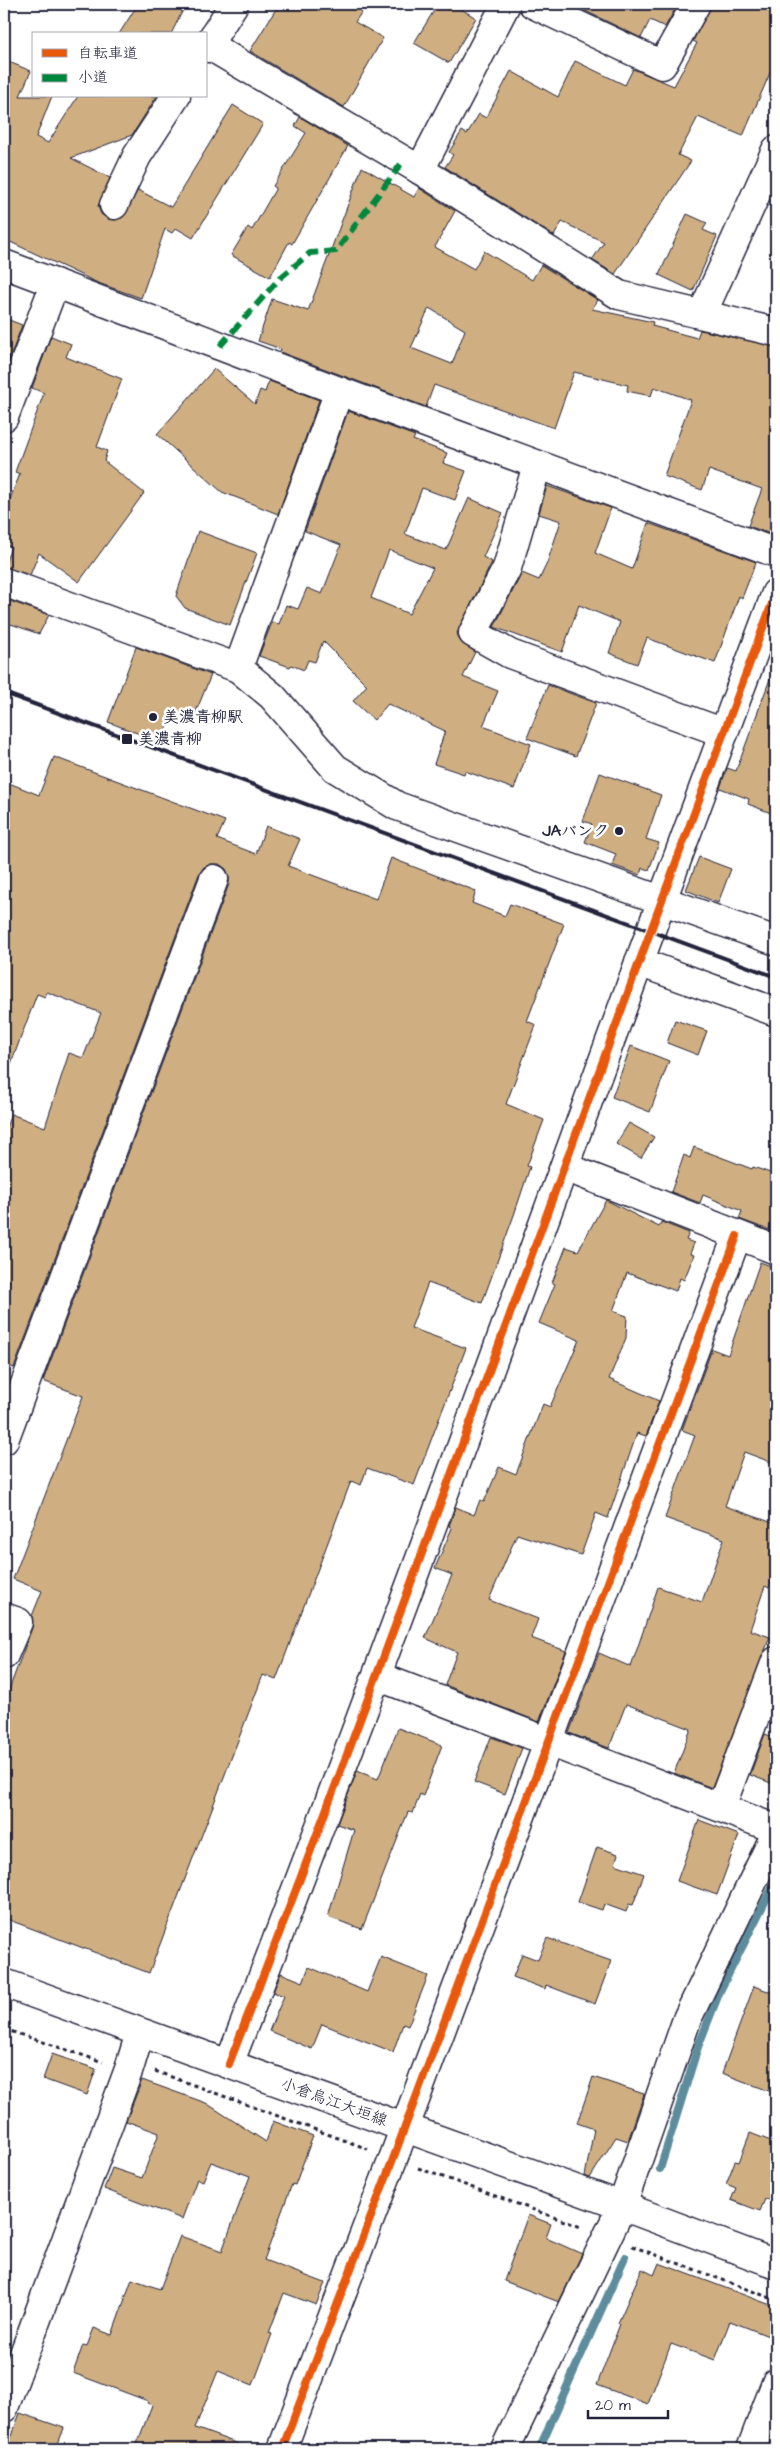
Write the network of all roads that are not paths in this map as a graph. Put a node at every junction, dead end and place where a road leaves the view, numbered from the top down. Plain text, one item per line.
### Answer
1 (234, 4) edge
2 (506, 4) edge
3 (533, 4) edge
4 (696, 4) edge
5 (208, 44) edge
6 (208, 47) edge
7 (175, 98) edge
8 (776, 150) edge
9 (420, 170) junction
10 (114, 205) dead end
11 (4, 264) edge
12 (55, 283) junction
13 (702, 314) junction
14 (776, 332) edge
15 (339, 391) junction
16 (4, 417) edge
17 (537, 465) junction
18 (776, 553) edge
19 (4, 582) edge
20 (776, 593) edge
21 (238, 668) junction
22 (724, 733) junction
23 (214, 879) dead end
24 (662, 900) junction
25 (776, 941) edge
26 (639, 962) junction
27 (776, 1012) edge
28 (564, 1167) junction
29 (737, 1236) junction
30 (776, 1250) edge
31 (12, 1397) edge
32 (4, 1440) edge
33 (4, 1617) edge
34 (4, 1655) edge
35 (776, 1661) edge
36 (377, 1676) junction
37 (547, 1743) junction
38 (721, 1806) junction
39 (776, 1831) edge
40 (4, 1983) edge
41 (140, 2033) junction
42 (229, 2064) junction
43 (405, 2128) junction
44 (622, 2206) junction
45 (776, 2264) edge
46 (776, 2383) edge
47 (4, 2408) edge
48 (282, 2449) edge
49 (504, 2449) edge
50 (751, 2449) edge

1 - 5 street
2 - 9 street
3 - 4 street
6 - 9 street
7 - 10 street
8 - 13 street
9 - 13 street
11 - 12 street
12 - 15 street
12 - 16 street
13 - 14 street
15 - 17 street
15 - 21 street
17 - 18 street
17 - 22 street
19 - 21 street
20 - 22 street
21 - 24 street
22 - 24 street
23 - 31 street
24 - 25 street
24 - 26 street
26 - 27 street
26 - 28 street
28 - 29 street
28 - 36 street
29 - 30 street
29 - 37 street
31 - 32 street
33 - 34 street
35 - 38 street
36 - 37 street
36 - 42 street
37 - 38 street
37 - 43 street
38 - 39 street
39 - 44 street
40 - 41 street, 小倉烏江大垣線
41 - 42 street, 小倉烏江大垣線
41 - 47 street
42 - 43 street, 小倉烏江大垣線
43 - 44 street, 小倉烏江大垣線
43 - 48 street
44 - 45 street, 小倉烏江大垣線
44 - 49 street
46 - 50 street

